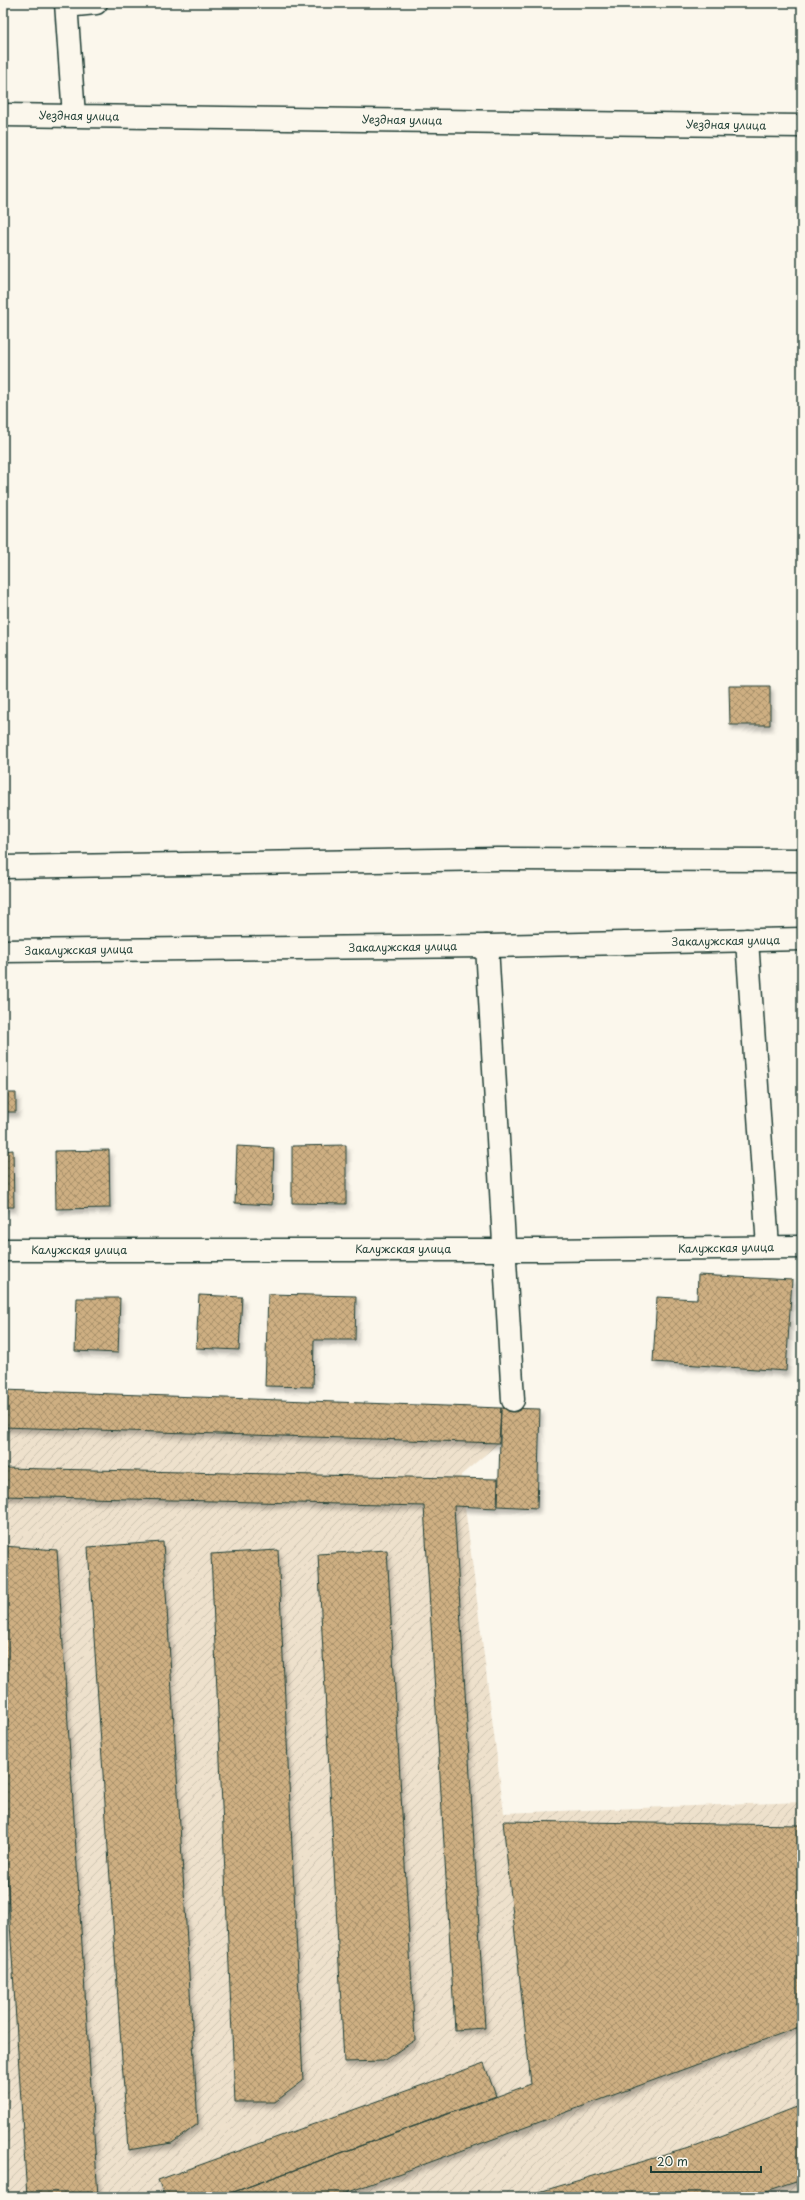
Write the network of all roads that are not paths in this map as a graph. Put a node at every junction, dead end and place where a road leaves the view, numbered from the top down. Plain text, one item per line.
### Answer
1 (96, 3) edge
2 (66, 4) edge
3 (3, 115) edge
4 (74, 116) junction
5 (802, 126) edge
6 (802, 860) edge
7 (3, 867) edge
8 (802, 939) edge
9 (747, 940) junction
10 (487, 946) junction
11 (3, 951) edge
12 (768, 1247) junction
13 (802, 1247) edge
14 (503, 1249) junction
15 (3, 1250) edge
16 (513, 1400) dead end

1 - 2 main road
2 - 4 main road
3 - 4 main road, Уездная улица
4 - 5 main road, Уездная улица
6 - 7 main road
8 - 9 main road, Закалужская улица
9 - 10 main road, Закалужская улица
9 - 12 main road
10 - 11 main road, Закалужская улица
10 - 14 main road
12 - 13 main road, Калужская улица
12 - 14 main road, Калужская улица
14 - 15 main road, Калужская улица
14 - 16 main road

